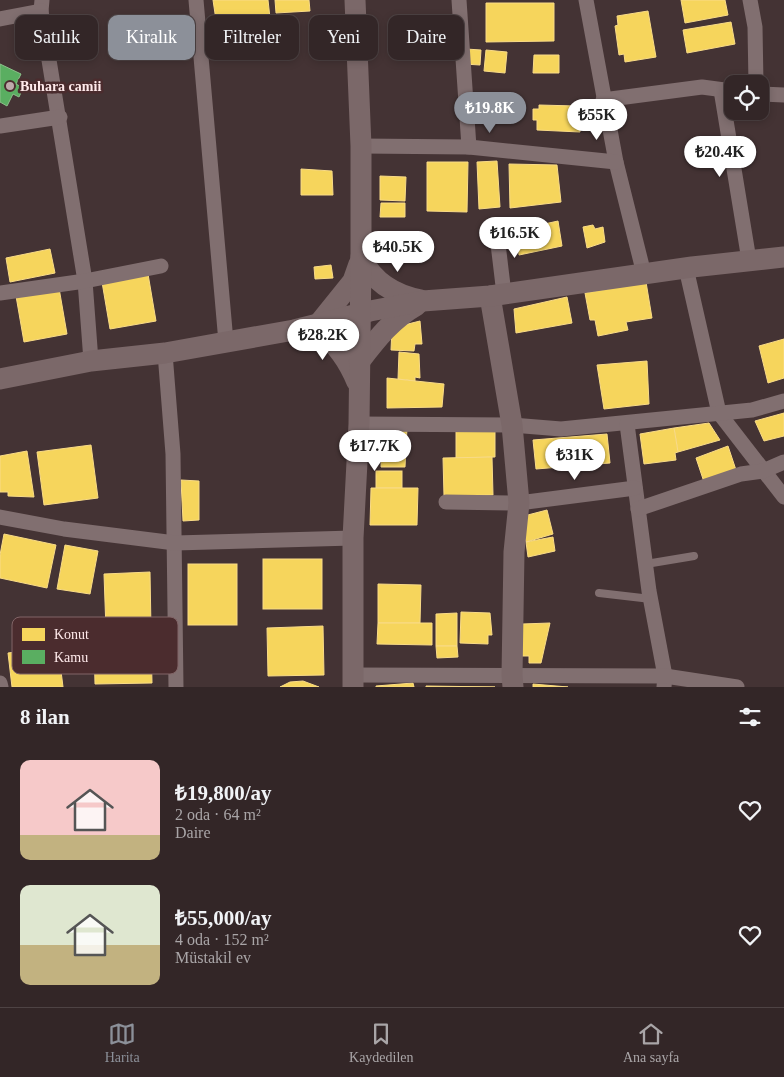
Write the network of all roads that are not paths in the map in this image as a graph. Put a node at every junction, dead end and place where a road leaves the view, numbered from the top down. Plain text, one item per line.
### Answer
1 (196, 0) edge
2 (355, 0) edge
3 (459, 0) edge
4 (586, 0) edge
5 (750, 0) edge
6 (42, 5) edge
7 (0, 19) edge
8 (756, 75) edge
9 (724, 90) edge
10 (769, 94) edge
11 (784, 95) edge
12 (603, 100) junction
13 (60, 116) junction
14 (731, 120) edge
15 (0, 126) edge
16 (362, 146) junction
17 (469, 147) junction
18 (616, 162) junction
19 (496, 227) dead end
20 (362, 257) junction
21 (784, 257) edge
22 (749, 260) junction
23 (161, 266) dead end
24 (686, 268) junction
25 (644, 274) junction
26 (85, 281) junction
27 (0, 293) edge
28 (497, 295) junction
29 (423, 301) junction
30 (360, 314) junction
31 (320, 322) junction
32 (294, 330) junction
33 (226, 342) junction
34 (165, 353) junction
35 (91, 361) junction
36 (359, 362) junction
37 (0, 379) edge
38 (358, 383) junction
39 (784, 402) edge
40 (719, 412) junction
41 (358, 424) junction
42 (627, 424) junction
43 (512, 425) junction
44 (784, 462) edge
45 (764, 471) junction
46 (635, 488) junction
47 (784, 497) edge
48 (446, 502) dead end
49 (519, 503) junction
50 (638, 509) junction
51 (0, 516) edge
52 (353, 538) junction
53 (175, 543) junction
54 (694, 556) dead end
55 (646, 564) junction
56 (599, 593) dead end
57 (651, 598) junction
58 (176, 617) edge
59 (176, 674) edge
60 (353, 681) edge
61 (513, 681) edge
62 (664, 682) edge
63 (0, 683) edge
64 (1, 687) edge
65 (176, 687) edge
66 (737, 687) edge

1 - 33 street
2 - 16 main road
3 - 17 street
4 - 12 street
5 - 8 street
6 - 7 street
6 - 13 street
9 - 12 street
10 - 11 street
12 - 18 street
13 - 15 street
13 - 26 street
14 - 22 street
16 - 17 street
16 - 20 main road
17 - 18 street
18 - 25 street
19 - 28 street
20 - 29 main road
20 - 30 main road
20 - 31 main road
21 - 22 main road
22 - 24 main road
23 - 26 street
24 - 25 main road
24 - 40 street
25 - 28 main road
26 - 27 street
26 - 35 street
28 - 29 main road
28 - 43 main road
29 - 30 main road
29 - 36 main road
30 - 31 main road
30 - 36 main road
31 - 32 main road
32 - 33 main road
32 - 38 main road
33 - 34 main road
34 - 35 main road
34 - 53 street
35 - 37 main road
36 - 38 main road
38 - 41 main road
39 - 40 street
40 - 42 street
40 - 45 street
41 - 43 street
41 - 52 main road
42 - 43 street
42 - 46 street
43 - 49 main road
44 - 45 street
45 - 47 street
45 - 50 street
46 - 49 street
46 - 50 street
48 - 49 street
49 - 61 main road
50 - 55 street
51 - 53 street
52 - 53 street
52 - 60 main road
53 - 58 street
54 - 55 lane
55 - 57 street
56 - 57 lane
57 - 62 street
59 - 65 street
60 - 61 street
61 - 62 street
62 - 66 street
63 - 64 street

